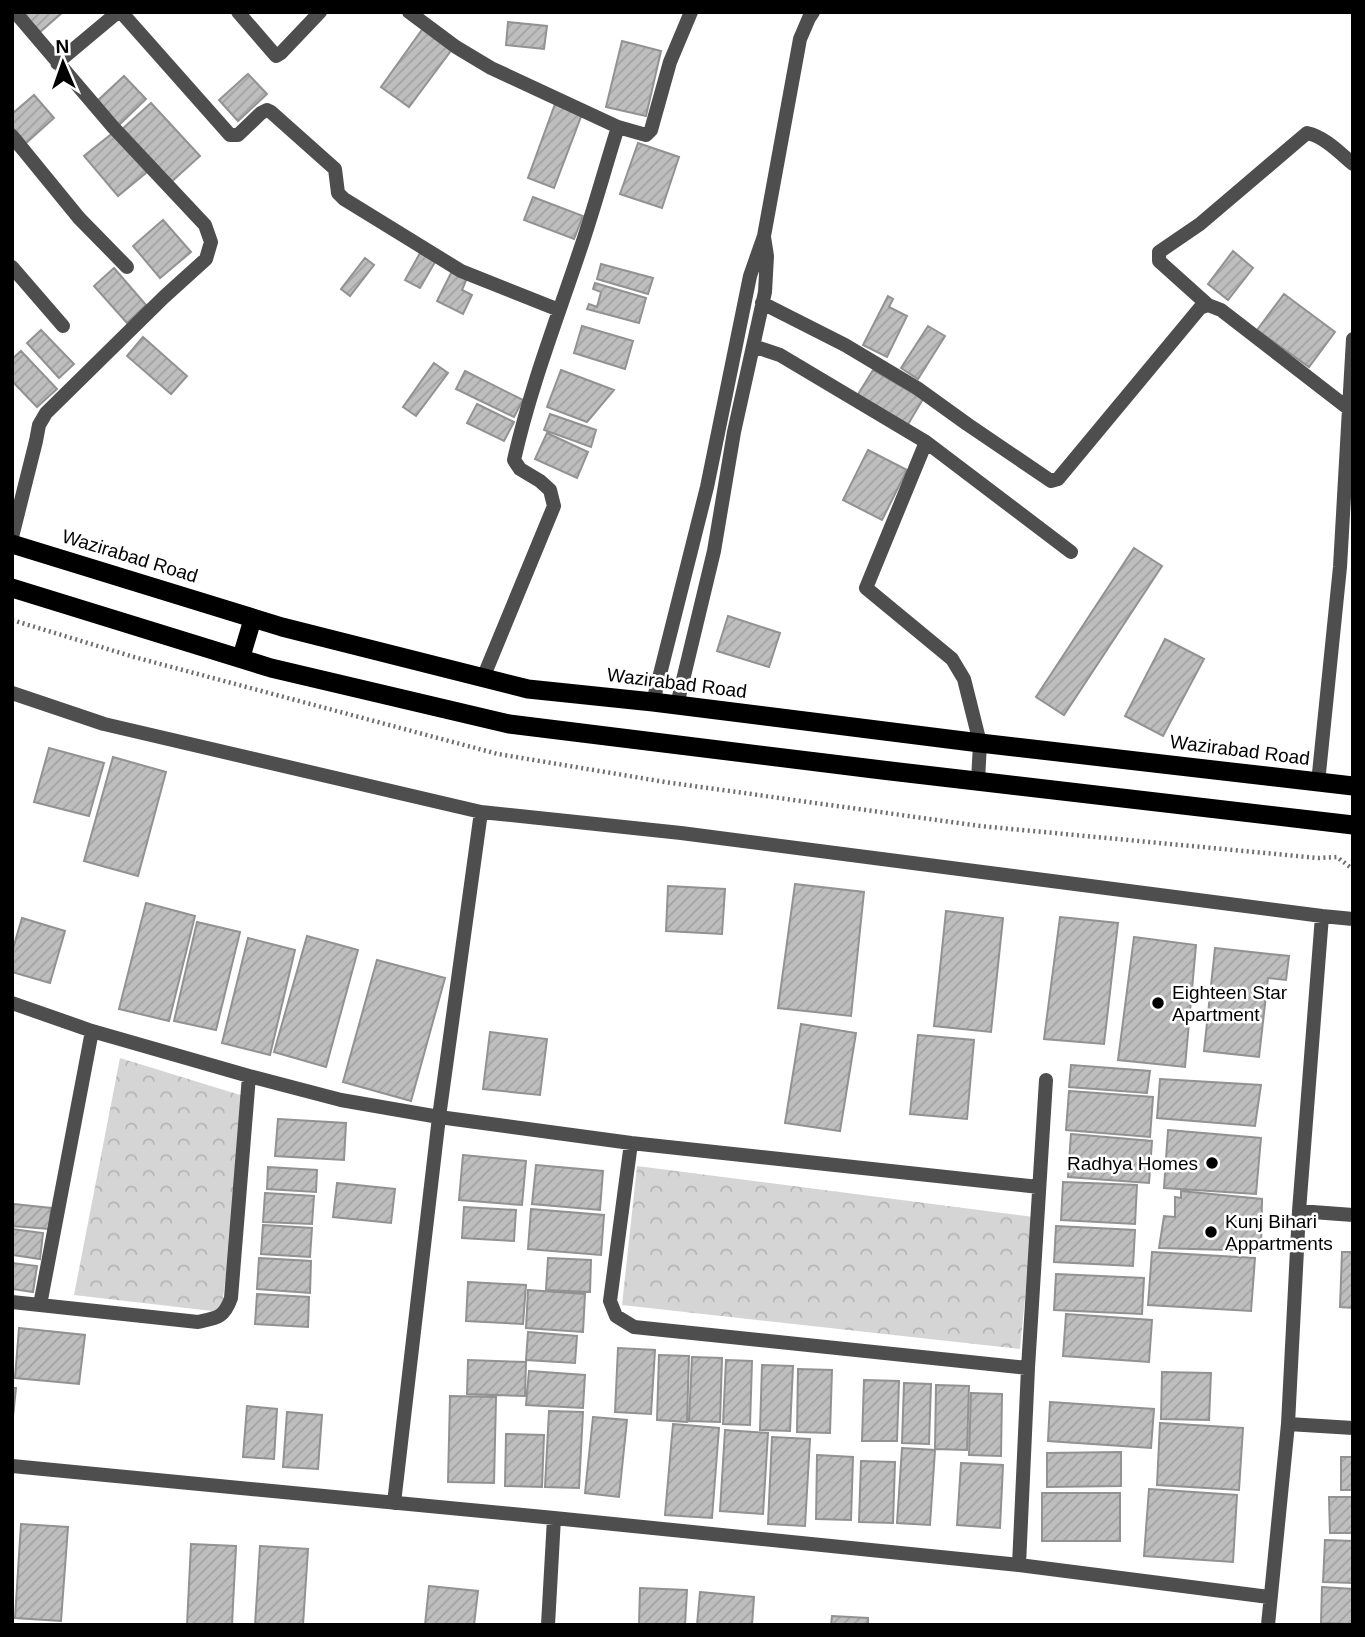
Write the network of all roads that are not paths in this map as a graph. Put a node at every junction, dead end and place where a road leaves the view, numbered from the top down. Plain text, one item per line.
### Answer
1 (15, 12) edge
2 (119, 12) edge
3 (238, 12) edge
4 (320, 12) edge
5 (409, 12) edge
6 (691, 12) edge
7 (813, 12) edge
8 (57, 62) junction
9 (618, 127) junction
10 (12, 136) edge
11 (1353, 164) edge
12 (764, 236) junction
13 (12, 267) edge
14 (127, 267) dead end
15 (762, 303) junction
16 (1208, 305) junction
17 (559, 310) junction
18 (63, 326) dead end
19 (1353, 340) edge
20 (753, 346) junction
21 (1349, 409) junction
22 (926, 442) junction
23 (12, 537) edge
24 (12, 544) edge
25 (1071, 552) dead end
26 (12, 588) edge
27 (253, 618) junction
28 (241, 658) junction
29 (482, 678) junction
30 (12, 692) edge
31 (653, 702) junction
32 (677, 705) junction
33 (980, 743) junction
34 (978, 781) junction
35 (1318, 783) junction
36 (1353, 786) edge
37 (481, 812) junction
38 (1353, 825) edge
39 (1322, 916) junction
40 (1353, 919) edge
41 (12, 1003) edge
42 (92, 1031) junction
43 (249, 1076) junction
44 (1046, 1080) dead end
45 (439, 1116) junction
46 (631, 1143) junction
47 (1039, 1187) junction
48 (1300, 1210) junction
49 (1353, 1215) edge
50 (12, 1302) edge
51 (40, 1305) junction
52 (1028, 1368) junction
53 (1288, 1424) junction
54 (1353, 1428) edge
55 (12, 1466) edge
56 (394, 1503) junction
57 (554, 1518) junction
58 (1019, 1565) junction
59 (1269, 1597) junction
60 (548, 1625) edge
61 (1268, 1625) edge

1 - 8 street
2 - 8 street
2 - 17 street
3 - 4 street
5 - 9 street
6 - 9 street
7 - 12 street
8 - 23 street
9 - 17 street
10 - 14 street
11 - 16 street
12 - 15 street
12 - 31 street
13 - 18 street
15 - 16 street
15 - 20 street
16 - 21 street
17 - 29 street
19 - 21 street
20 - 22 street
20 - 32 street
21 - 35 street
22 - 25 street
22 - 33 street
24 - 27 highway, Wazirabad Road
26 - 28 highway
27 - 28 main road
27 - 29 highway, Wazirabad Road
28 - 34 highway
29 - 31 highway, Wazirabad Road
30 - 37 street
31 - 32 highway, Wazirabad Road
32 - 33 highway, Wazirabad Road
33 - 34 street
33 - 35 highway, Wazirabad Road
34 - 38 highway
35 - 36 highway, Wazirabad Road
37 - 39 street
37 - 45 street
39 - 40 street
39 - 48 street
41 - 42 street
42 - 43 street
42 - 51 street
43 - 45 street
43 - 51 street
44 - 47 street
45 - 46 street
45 - 56 street
46 - 47 street
46 - 52 street
47 - 52 street
48 - 49 street
48 - 53 street
50 - 51 street
52 - 58 street
53 - 54 street
53 - 59 street
55 - 56 street
56 - 57 street
57 - 58 street
57 - 60 street
58 - 59 street
59 - 61 street

